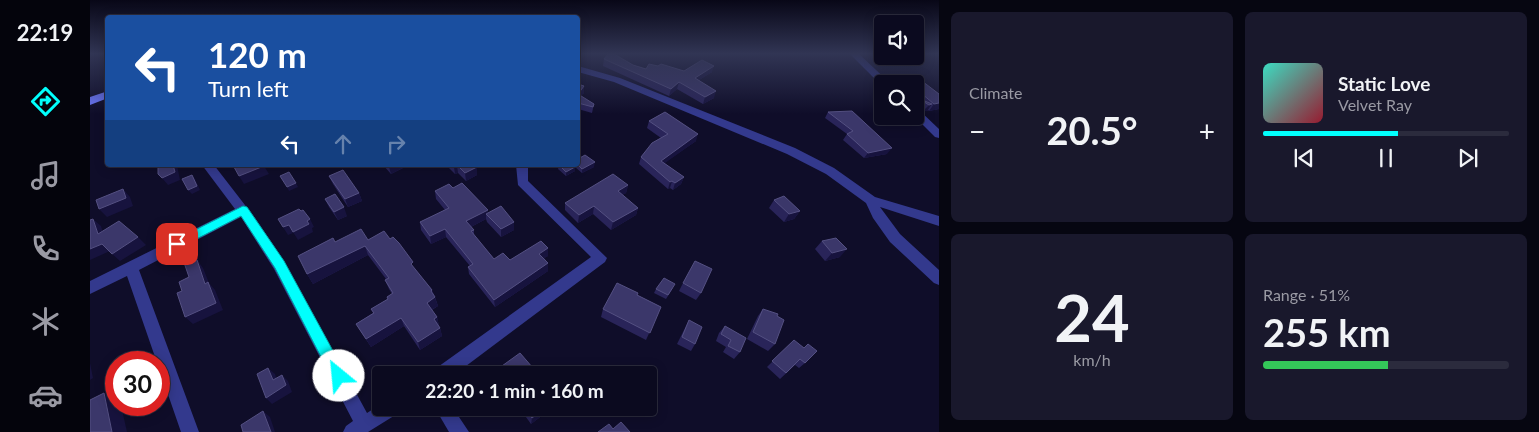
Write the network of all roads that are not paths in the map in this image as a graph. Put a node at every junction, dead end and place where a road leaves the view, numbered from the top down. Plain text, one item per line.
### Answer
1 (597, 74) edge
2 (105, 95) edge
3 (90, 101) edge
4 (924, 121) edge
5 (939, 135) edge
6 (210, 167) edge
7 (522, 167) edge
8 (871, 200) junction
9 (243, 210) junction
10 (939, 221) edge
11 (131, 267) junction
12 (939, 279) edge
13 (90, 288) edge
14 (453, 366) edge
15 (378, 416) edge
16 (449, 416) edge
17 (358, 428) edge
18 (190, 432) edge
19 (460, 432) edge

1 - 8 street
2 - 3 main road
4 - 5 street
6 - 9 street
7 - 14 street
8 - 10 street
8 - 12 street
9 - 11 street
9 - 17 street
11 - 13 street
11 - 18 street
15 - 17 street
16 - 19 street

